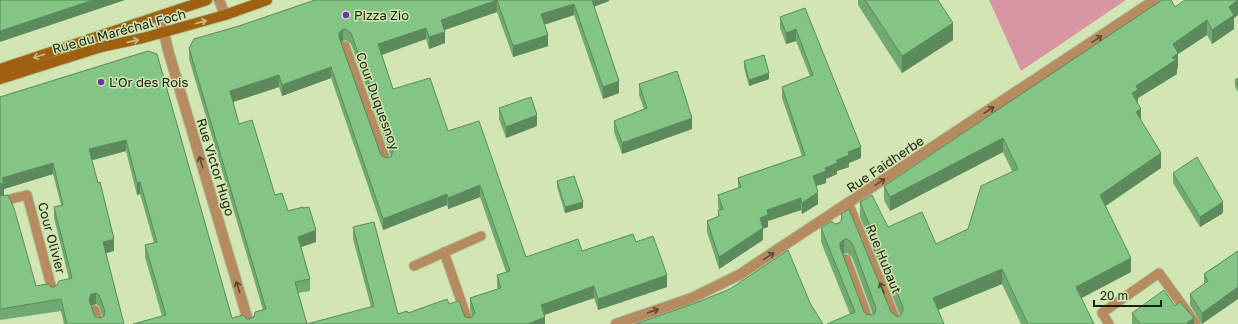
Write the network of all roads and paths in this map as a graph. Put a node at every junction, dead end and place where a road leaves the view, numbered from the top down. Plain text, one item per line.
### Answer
1 (207, 0) edge
2 (219, 0) edge
3 (267, 0) edge
4 (1156, 0) edge
5 (225, 15) junction
6 (158, 16) junction
7 (164, 33) junction
8 (345, 46) dead end
9 (1, 74) edge
10 (387, 164) edge
11 (0, 202) edge
12 (848, 204) junction
13 (829, 216) junction
14 (834, 227) edge
15 (481, 236) dead end
16 (444, 252) junction
17 (846, 259) edge
18 (414, 266) dead end
19 (54, 292) edge
20 (95, 310) dead end
21 (99, 324) edge
22 (249, 324) edge
23 (469, 324) edge
24 (616, 324) edge
25 (870, 324) edge
26 (897, 324) edge
27 (1109, 324) edge
28 (1196, 324) edge

1 - 6 main road, Rue du Maréchal Foch
2 - 5 street
3 - 5 main road, Rue du Maréchal Foch
12 -> 4 street, Rue Faidherbe
7 -> 5 main road, Rue du Maréchal Foch
6 - 7 street, Rue Victor Hugo
6 -> 9 main road, Rue du Maréchal Foch
9 -> 7 main road, Rue du Maréchal Foch
22 -> 7 street, Rue Victor Hugo
8 - 10 lane, Cour Duquesnoy
11 - 19 lane, Cour Olivier
12 - 13 street, Rue Faidherbe
26 -> 12 street, Rue Hubaut
13 - 14 lane
24 -> 13 street, Rue Faidherbe
15 - 16 lane
16 - 18 lane
16 - 23 lane
17 - 25 lane
20 - 21 lane
27 - 28 lane

